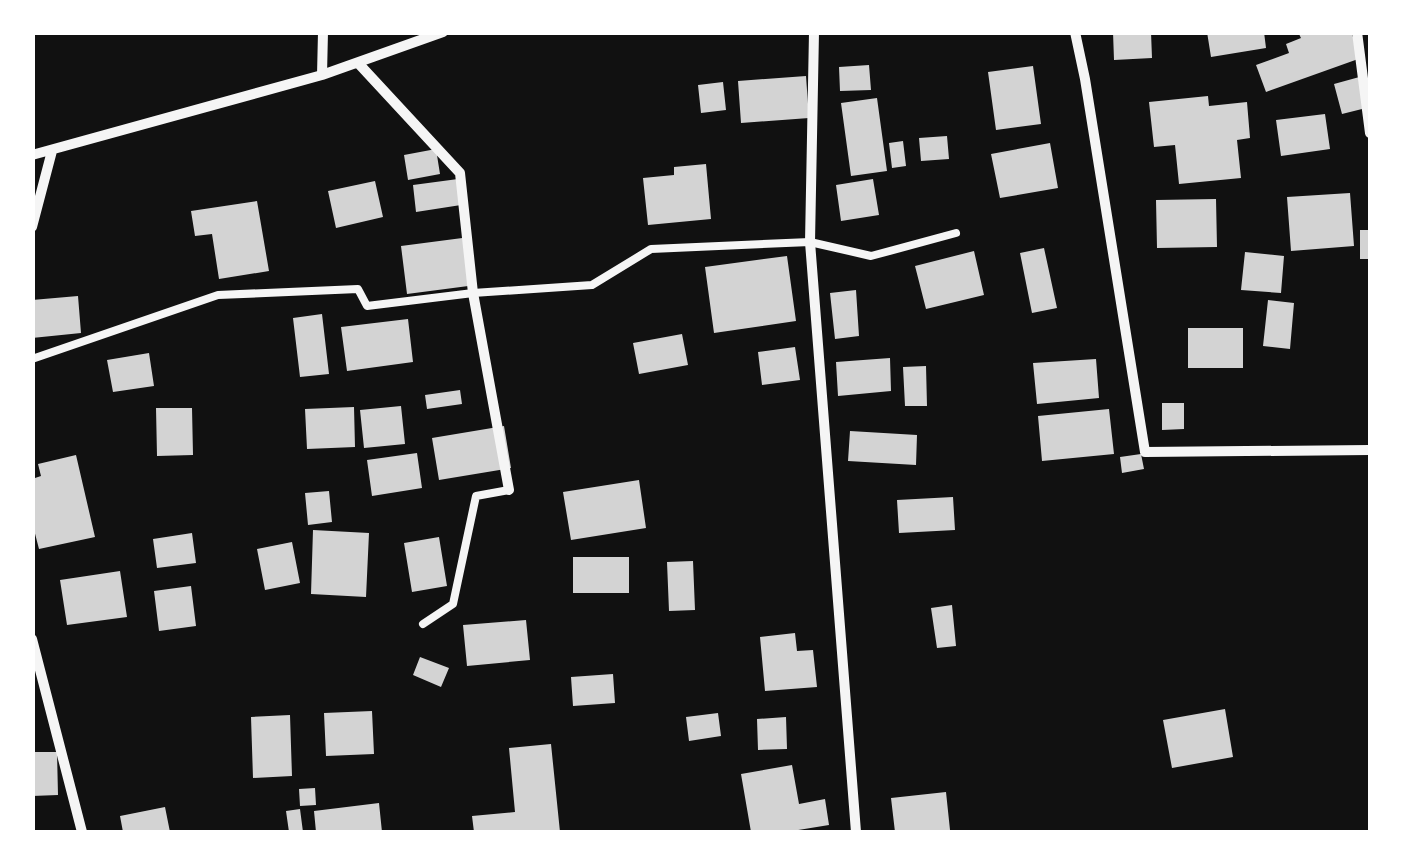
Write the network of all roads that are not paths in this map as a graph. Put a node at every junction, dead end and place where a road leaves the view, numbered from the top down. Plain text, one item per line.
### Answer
1 (322, 32) edge
2 (443, 32) edge
3 (814, 32) edge
4 (1075, 32) edge
5 (1356, 32) edge
6 (359, 64) junction
7 (322, 75) junction
8 (1370, 133) edge
9 (52, 151) junction
10 (32, 155) edge
11 (32, 227) edge
12 (956, 233) dead end
13 (810, 242) junction
14 (473, 293) junction
15 (32, 358) edge
16 (1370, 450) edge
17 (509, 490) joint
18 (423, 624) dead end
19 (32, 639) edge
20 (82, 832) edge
21 (856, 832) edge

1 - 7 street
2 - 6 street
3 - 13 street
4 - 16 street
5 - 8 street
6 - 7 street
6 - 14 street
7 - 9 street
9 - 10 street
9 - 11 street
12 - 13 lane
13 - 14 lane
13 - 21 street
14 - 15 lane
14 - 17 street
17 - 18 lane
19 - 20 street

